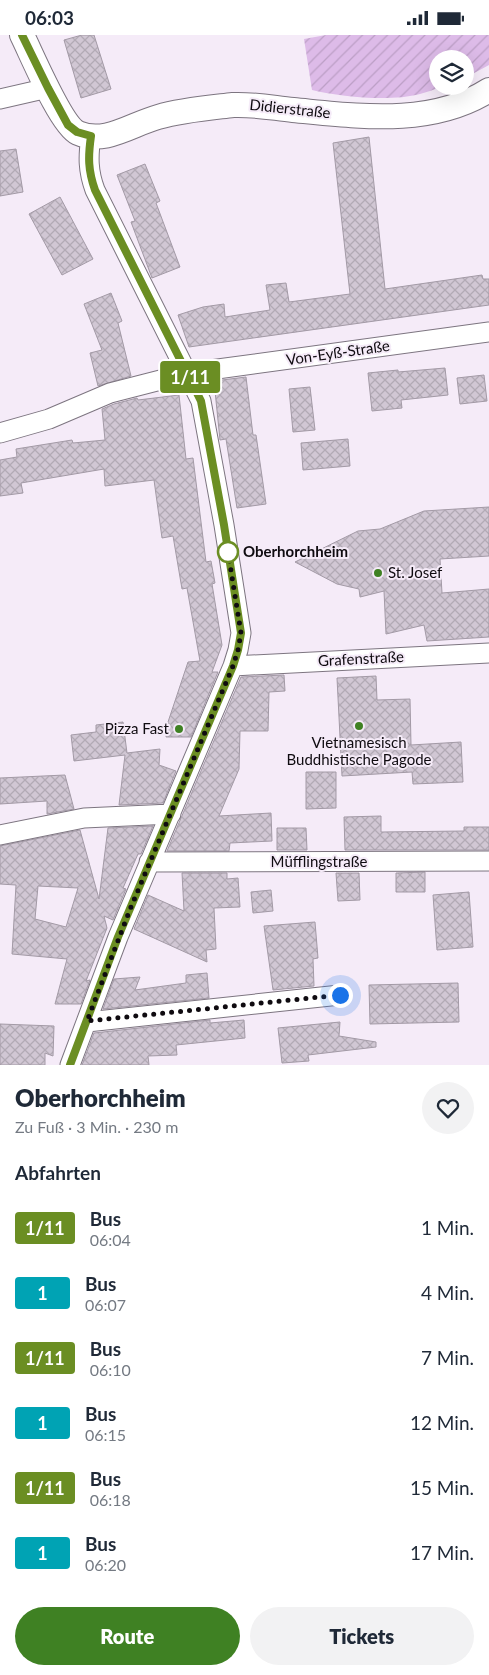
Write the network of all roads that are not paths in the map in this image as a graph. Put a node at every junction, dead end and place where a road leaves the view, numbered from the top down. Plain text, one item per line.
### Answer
1 (22, 35) edge
2 (48, 88) junction
3 (489, 90) edge
4 (0, 99) edge
5 (91, 136) junction
6 (489, 332) edge
7 (188, 373) junction
8 (0, 433) edge
9 (489, 653) edge
10 (233, 666) junction
11 (171, 814) junction
12 (0, 835) edge
13 (489, 861) edge
14 (149, 862) junction
15 (340, 995) dead end
16 (87, 1021) junction
17 (70, 1065) edge

1 - 2 street
2 - 4 street
2 - 5 street
3 - 5 street, Didierstraße
5 - 7 street
6 - 7 street, Von-Eyß-Straße
7 - 8 street, Von-Eyß-Straße
7 - 10 street
9 - 10 street, Grafenstraße
10 - 11 street
11 - 12 street
11 - 14 street
13 - 14 street, Müfflingstraße
14 - 16 street
15 - 16 street
16 - 17 street

